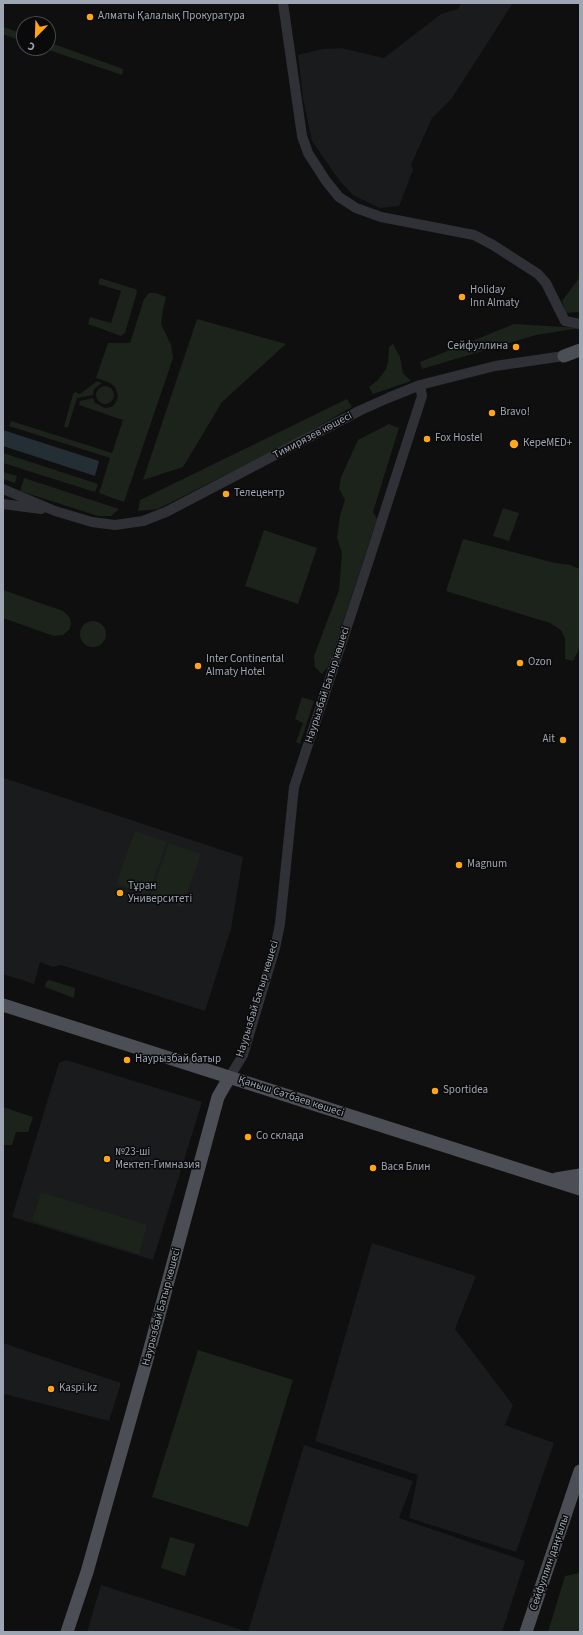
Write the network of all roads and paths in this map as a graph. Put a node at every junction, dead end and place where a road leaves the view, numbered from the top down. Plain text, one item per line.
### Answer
1 (283, 3) edge
2 (580, 324) edge
3 (580, 350) edge
4 (580, 354) edge
5 (564, 356) junction
6 (580, 357) edge
7 (420, 385) junction
8 (4, 489) edge
9 (7, 504) edge
10 (55, 511) junction
11 (3, 1005) edge
12 (229, 1078) junction
13 (580, 1175) edge
14 (552, 1180) junction
15 (580, 1189) edge
16 (580, 1471) edge
17 (67, 1632) edge
18 (526, 1632) edge

1 - 2 street
3 - 5 main road
4 - 5 street, Тимирязев көшесі
5 - 6 main road
5 - 7 street, Тимирязев көшесі
7 - 10 street, Тимирязев көшесі
7 - 12 street, Наурызбай Батыр көшесі
8 - 10 street, Тимирязев көшесі
9 - 10 street, Тимирязев көшесі
11 - 12 main road, Қаныш Сәтбаев көшесі
12 - 14 main road, Қаныш Сәтбаев көшесі
12 - 17 main road, Наурызбай Батыр көшесі
13 - 14 main road
14 - 15 main road, Қаныш Сәтбаев көшесі
16 - 18 main road, Сейфуллин даңғылы

